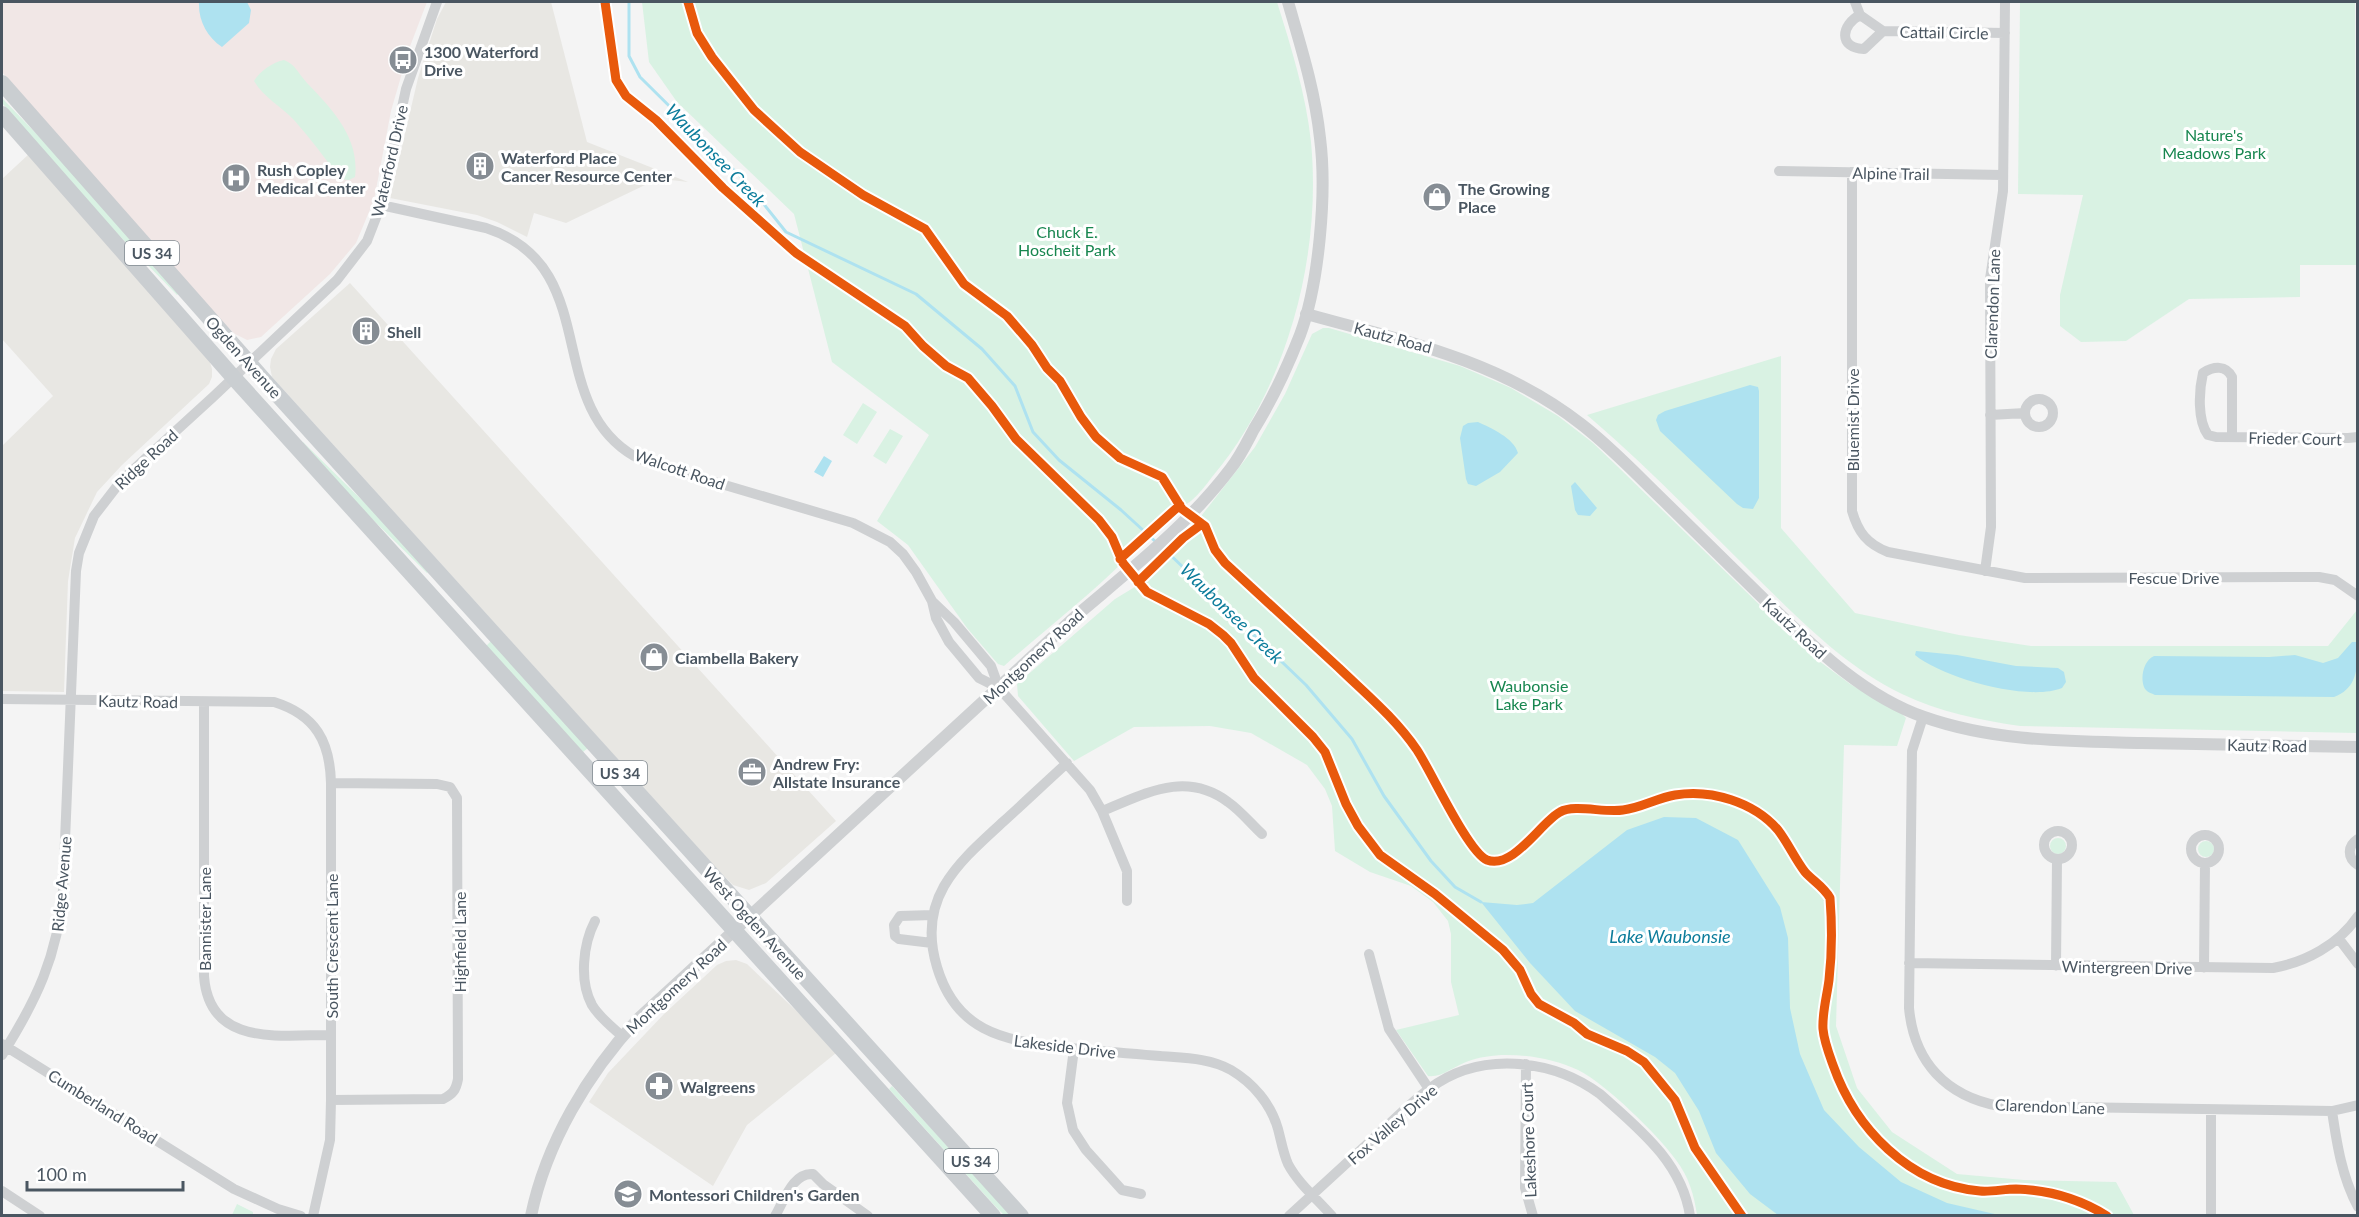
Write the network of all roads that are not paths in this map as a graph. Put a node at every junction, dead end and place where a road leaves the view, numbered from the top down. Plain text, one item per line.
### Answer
1 (437, 2) edge
2 (1288, 2) edge
3 (1855, 2) edge
4 (2005, 2) edge
5 (1860, 15) junction
6 (1883, 31) junction
7 (2005, 33) junction
8 (2, 83) edge
9 (2, 114) edge
10 (1779, 171) dead end
11 (1852, 172) junction
12 (2003, 175) junction
13 (381, 205) junction
14 (1306, 314) junction
15 (249, 363) junction
16 (234, 378) junction
17 (2025, 413) dead end
18 (1990, 415) junction
19 (2232, 437) junction
20 (2358, 437) edge
21 (1985, 571) junction
22 (2358, 596) edge
23 (933, 601) junction
24 (489, 630) junction
25 (470, 639) junction
26 (999, 688) junction
27 (2, 699) edge
28 (71, 700) junction
29 (204, 702) junction
30 (274, 702) joint
31 (1923, 717) junction
32 (2358, 747) edge
33 (1067, 763) junction
34 (331, 783) junction
35 (1102, 811) junction
36 (1262, 834) dead end
37 (2358, 839) edge
38 (2057, 860) dead end
39 (2205, 863) dead end
40 (2358, 865) edge
41 (1127, 901) dead end
42 (933, 915) junction
43 (2358, 916) edge
44 (750, 917) junction
45 (595, 921) dead end
46 (735, 932) junction
47 (2339, 939) junction
48 (932, 943) junction
49 (1369, 954) dead end
50 (1909, 963) junction
51 (2358, 964) edge
52 (2056, 966) junction
53 (2204, 968) junction
54 (331, 1035) junction
55 (622, 1036) junction
56 (3, 1048) edge
57 (1074, 1048) junction
58 (1526, 1064) junction
59 (1429, 1089) junction
60 (331, 1100) junction
61 (2358, 1105) edge
62 (2211, 1110) junction
63 (2332, 1111) junction
64 (2, 1191) edge
65 (1141, 1194) dead end
66 (1313, 1194) junction
67 (2358, 1207) edge
68 (40, 1215) edge
69 (301, 1215) edge
70 (313, 1215) edge
71 (531, 1215) edge
72 (775, 1215) edge
73 (868, 1215) edge
74 (993, 1215) edge
75 (1021, 1215) edge
76 (1289, 1215) edge
77 (1332, 1215) edge
78 (1533, 1215) edge
79 (1690, 1215) edge
80 (2211, 1215) edge

1 - 13 street, Waterford Drive
2 - 14 street, Montgomery Road
3 - 5 street
4 - 7 street, Clarendon Lane
5 - 6 street, Cattail Circle
5 - 6 street, Cattail Circle
6 - 7 street, Cattail Circle
7 - 12 street, Clarendon Lane
8 - 15 main road, Ogden Avenue / US 34
9 - 16 main road, Ogden Avenue / US 34
10 - 11 street, Alpine Trail
11 - 12 street, Alpine Trail
11 - 21 street, Bluemist Drive
12 - 18 street, Clarendon Lane
13 - 15 street, Waterford Drive
13 - 23 street, Walcott Road
14 - 26 street, Montgomery Road
14 - 31 street, Kautz Road
15 - 16 street, Waterford Drive
15 - 24 main road, Ogden Avenue / US 34
16 - 25 main road, Ogden Avenue / US 34
16 - 28 street, Ridge Road
17 - 18 street
18 - 21 street, Clarendon Lane
19 - 19 street, Frieder Court
19 - 20 street, Frieder Court
21 - 22 street, Fescue Drive
23 - 26 street, Walcott Road
23 - 26 street, Walcott Road
24 - 25 main road
24 - 44 main road, West Ogden Avenue / US 34
25 - 46 main road, West Ogden Avenue / US 34
26 - 33 street, Walcott Road
26 - 44 street, Montgomery Road
27 - 28 street, Kautz Road
28 - 29 street, Kautz Road
28 - 56 street, Ridge Avenue
29 - 30 street, Kautz Road
29 - 54 street, Bannister Lane
30 - 34 street, South Crescent Lane
31 - 32 street, Kautz Road
31 - 50 street, Clarendon Lane
33 - 35 street, Walcott Road
33 - 42 street, Lakeside Drive
34 - 54 street, South Crescent Lane
34 - 60 street, Highfield Lane
35 - 36 street
35 - 41 street, Walcott Road
37 - 40 street
38 - 52 street
39 - 53 street
42 - 48 street, Lakeside Drive
42 - 48 street
43 - 47 street, Wintergreen Drive
44 - 46 street, Montgomery Road
44 - 75 main road, West Ogden Avenue / US 34
45 - 55 street
46 - 55 street, Montgomery Road
46 - 74 main road, West Ogden Avenue / US 34
47 - 51 street
47 - 53 street, Wintergreen Drive
48 - 57 street, Lakeside Drive
49 - 59 street
50 - 52 street, Wintergreen Drive
50 - 62 street, Clarendon Lane
52 - 53 street, Wintergreen Drive
54 - 60 street, South Crescent Lane
55 - 71 street, Montgomery Road
56 - 69 street, Cumberland Road
57 - 65 street
57 - 66 street, Lakeside Drive
58 - 59 street, Fox Valley Drive
58 - 78 street, Lakeshore Court
58 - 79 street, Fox Valley Drive
59 - 66 street, Fox Valley Drive
60 - 70 street, South Crescent Lane
61 - 63 street, Clarendon Lane
62 - 63 street, Clarendon Lane
62 - 80 street
63 - 67 street
64 - 68 street
66 - 76 street, Fox Valley Drive
66 - 77 street, Lakeside Drive
72 - 73 street

